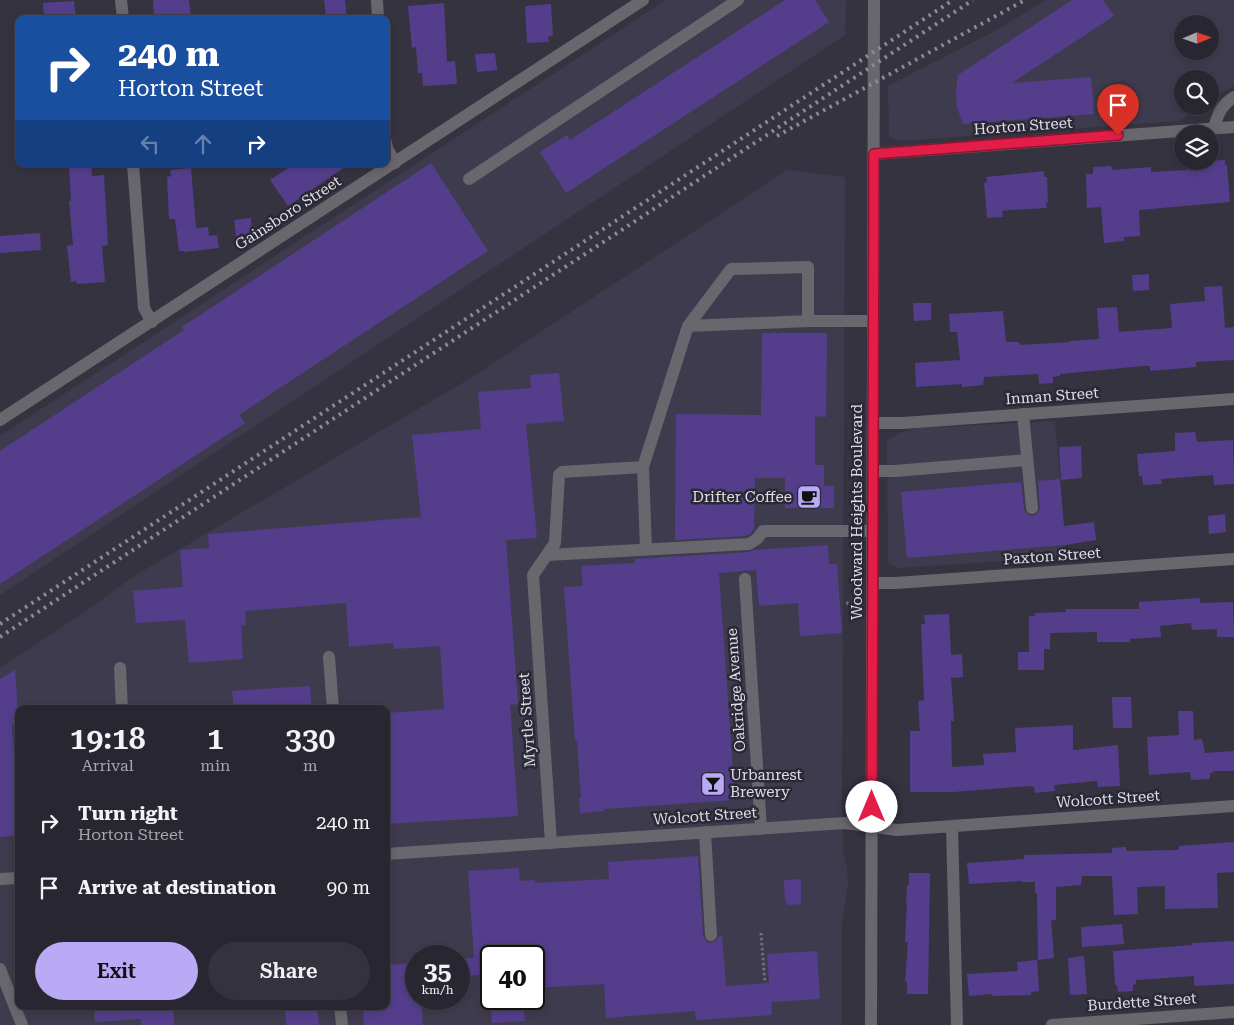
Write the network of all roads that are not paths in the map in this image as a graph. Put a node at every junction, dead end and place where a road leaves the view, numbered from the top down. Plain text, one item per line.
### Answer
1 (121, 0) edge
2 (377, 0) edge
3 (738, 0) edge
4 (874, 0) edge
5 (638, 2) edge
6 (122, 15) edge
7 (378, 15) edge
8 (1234, 97) edge
9 (1215, 125) edge
10 (1234, 127) edge
11 (1219, 128) edge
12 (1174, 131) edge
13 (390, 154) edge
14 (874, 154) junction
15 (395, 163) junction
16 (390, 166) edge
17 (133, 167) edge
18 (389, 167) edge
19 (469, 179) dead end
20 (808, 321) junction
21 (873, 321) junction
22 (152, 322) junction
23 (688, 326) junction
24 (1234, 399) edge
25 (1023, 414) junction
26 (0, 420) edge
27 (873, 423) junction
28 (1027, 460) junction
29 (643, 467) junction
30 (873, 471) junction
31 (1032, 508) dead end
32 (873, 531) junction
33 (646, 549) junction
34 (547, 555) junction
35 (1234, 559) edge
36 (745, 579) dead end
37 (872, 583) junction
38 (329, 657) dead end
39 (120, 668) dead end
40 (122, 705) edge
41 (333, 705) edge
42 (1234, 806) edge
43 (871, 827) junction
44 (952, 827) junction
45 (761, 829) junction
46 (704, 832) junction
47 (551, 843) junction
48 (390, 854) edge
49 (15, 878) edge
50 (0, 879) edge
51 (711, 935) dead end
52 (0, 969) edge
53 (15, 1007) edge
54 (16, 1010) edge
55 (340, 1010) edge
56 (1234, 1012) edge
57 (22, 1025) edge
58 (342, 1025) edge
59 (871, 1025) edge
60 (957, 1025) edge
61 (1052, 1025) edge

1 - 6 street
2 - 7 street
3 - 19 street
4 - 14 street, Woodward Heights Boulevard
5 - 15 street, Gainsboro Street
8 - 9 street
10 - 11 street, Horton Street
12 - 14 street, Horton Street
13 - 15 street
14 - 21 street, Woodward Heights Boulevard
15 - 16 street, Gainsboro Street
17 - 22 street
18 - 22 street, Gainsboro Street
20 - 21 street
20 - 23 street
20 - 23 street
21 - 27 street, Woodward Heights Boulevard
22 - 26 street, Gainsboro Street
23 - 29 street
24 - 25 street, Inman Street
25 - 27 street, Inman Street
25 - 28 street
27 - 30 street, Woodward Heights Boulevard
28 - 30 street
28 - 31 street
29 - 33 street
29 - 34 street, Myrtle Street
30 - 32 street, Woodward Heights Boulevard
32 - 33 street
32 - 37 street, Woodward Heights Boulevard
33 - 34 street
34 - 47 street, Myrtle Street
35 - 37 street, Paxton Street
36 - 45 street, Oakridge Avenue
37 - 43 street, Woodward Heights Boulevard
38 - 41 street
39 - 40 street
42 - 44 street, Wolcott Street
43 - 44 street, Wolcott Street
43 - 45 street, Wolcott Street
43 - 59 street, Woodward Heights Boulevard
44 - 60 street
45 - 46 street, Wolcott Street
46 - 47 street, Wolcott Street
46 - 51 street
47 - 48 street, Wolcott Street
49 - 50 street
52 - 53 street
54 - 57 street
55 - 58 street
56 - 61 street, Burdette Street

